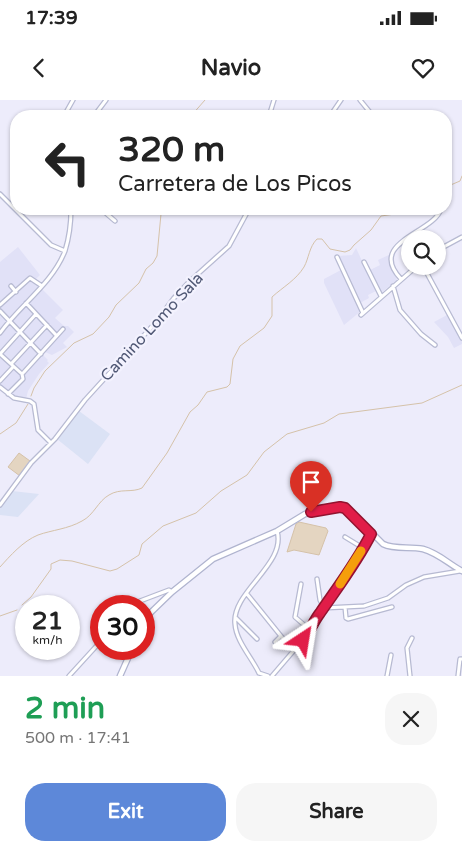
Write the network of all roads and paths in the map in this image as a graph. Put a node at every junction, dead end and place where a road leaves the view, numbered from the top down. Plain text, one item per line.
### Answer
1 (360, 100) edge
2 (368, 110) edge
3 (0, 194) edge
4 (10, 204) edge
5 (21, 215) edge
6 (70, 215) edge
7 (108, 215) edge
8 (246, 215) edge
9 (436, 215) edge
10 (115, 221) dead end
11 (462, 237) edge
12 (446, 246) edge
13 (65, 251) junction
14 (337, 257) dead end
15 (364, 262) dead end
16 (407, 275) edge
17 (428, 275) edge
18 (401, 280) junction
19 (11, 286) dead end
20 (42, 286) junction
21 (394, 286) junction
22 (16, 292) junction
23 (381, 296) junction
24 (26, 303) junction
25 (0, 306) edge
26 (0, 311) edge
27 (36, 314) junction
28 (9, 321) junction
29 (47, 325) junction
30 (63, 329) dead end
31 (20, 332) junction
32 (0, 333) edge
33 (56, 335) junction
34 (462, 338) edge
35 (30, 343) junction
36 (435, 345) dead end
37 (0, 354) edge
38 (41, 354) junction
39 (12, 366) junction
40 (22, 374) junction
41 (0, 381) edge
42 (0, 387) edge
43 (8, 394) junction
44 (51, 443) junction
45 (0, 505) edge
46 (277, 531) junction
47 (371, 534) junction
48 (345, 537) dead end
49 (363, 548) junction
50 (461, 571) edge
51 (317, 579) dead end
52 (301, 584) dead end
53 (172, 592) junction
54 (247, 594) junction
55 (155, 596) edge
56 (345, 607) junction
57 (392, 607) dead end
58 (155, 608) edge
59 (324, 608) junction
60 (235, 617) junction
61 (310, 630) junction
62 (280, 637) junction
63 (412, 638) dead end
64 (257, 639) dead end
65 (275, 642) dead end
66 (293, 651) junction
67 (90, 653) edge
68 (391, 655) dead end
69 (462, 659) edge
70 (127, 660) edge
71 (260, 673) junction
72 (69, 676) edge
73 (120, 676) edge
74 (255, 676) edge
75 (270, 676) edge
76 (387, 676) edge
77 (410, 676) edge
78 (458, 676) edge

1 - 2 street
3 - 4 street
5 - 13 street
6 - 13 street
7 - 10 street
8 - 44 street, Camino Lomo Sala
9 - 18 street
11 - 12 street
13 - 20 street
14 - 23 street
15 - 23 street
16 - 18 street
17 - 34 street
18 - 21 street
19 - 22 street
20 - 22 street
20 - 24 street
21 - 23 street
21 - 36 street
22 - 25 street
24 - 27 street
24 - 28 street
26 - 28 street
27 - 29 street
27 - 31 street
28 - 31 street
28 - 32 street
29 - 33 street
29 - 35 street
30 - 33 street
31 - 35 street
31 - 37 street
33 - 38 street
35 - 38 street
35 - 39 street
37 - 39 street
38 - 40 street
39 - 40 street
39 - 41 street
40 - 43 street
42 - 43 street
43 - 44 street
44 - 45 street, Camino Lomo Sala
46 - 47 main road
46 - 53 main road
46 - 54 street
47 - 49 street
47 - 50 main road
48 - 49 street
49 - 59 street
50 - 56 street
51 - 59 street
52 - 61 street
53 - 55 street
53 - 58 main road
54 - 60 street
54 - 62 street
56 - 57 street
56 - 59 street
59 - 61 street
60 - 64 street
60 - 71 street
61 - 66 street
62 - 65 street
62 - 66 street
63 - 77 street
66 - 75 street
67 - 72 street
68 - 76 street
69 - 78 street
70 - 73 main road
71 - 74 street
71 - 75 street

